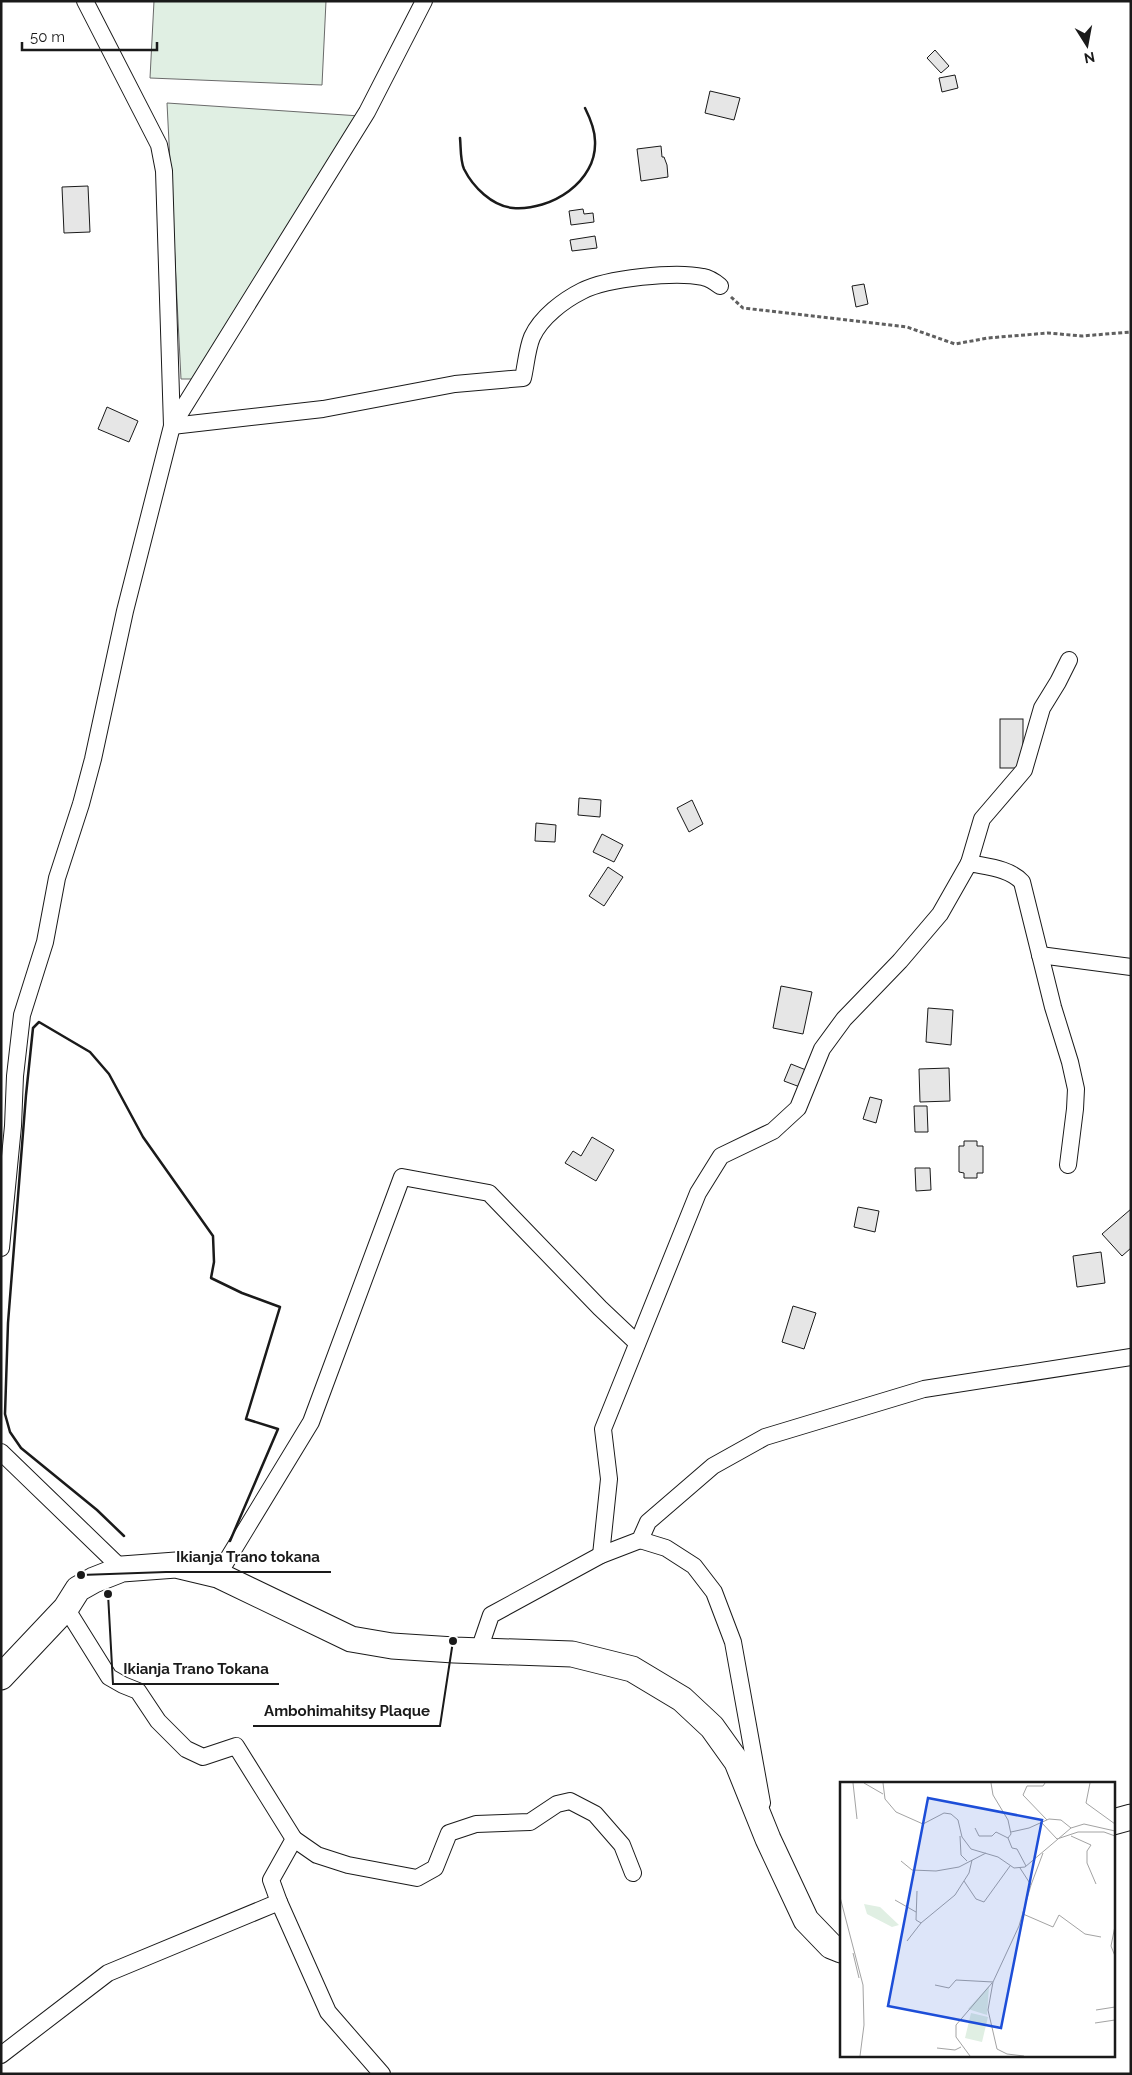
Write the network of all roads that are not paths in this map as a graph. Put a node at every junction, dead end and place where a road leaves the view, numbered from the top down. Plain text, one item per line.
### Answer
1 (85, 1) edge
2 (424, 1) edge
3 (720, 286) road end
4 (172, 426) junction
5 (1069, 660) dead end
6 (969, 863) junction
7 (1040, 955) junction
8 (1131, 967) edge
9 (6, 1138) edge
10 (1068, 1165) dead end
11 (1, 1248) edge
12 (637, 1343) junction
13 (1131, 1357) edge
14 (1, 1452) edge
15 (640, 1540) junction
16 (601, 1556) junction
17 (122, 1569) junction
18 (218, 1574) junction
19 (66, 1608) junction
20 (479, 1650) junction
21 (1, 1677) edge
22 (1131, 1817) edge
23 (1114, 1822) edge
24 (294, 1839) junction
25 (768, 1839) junction
26 (633, 1873) dead end
27 (279, 1902) junction
28 (840, 1950) edge
29 (3, 2051) edge
30 (382, 2074) edge

1 - 4 street
2 - 4 street
3 - 4 street
4 - 9 street
5 - 6 street
6 - 7 street
6 - 12 street
7 - 8 street
7 - 10 street
9 - 11 street
12 - 16 street
12 - 18 street
13 - 15 street
14 - 17 street
15 - 16 street
15 - 25 street
16 - 20 street
17 - 18 main road
17 - 19 main road
18 - 20 main road
19 - 21 main road
19 - 24 street
20 - 25 main road
22 - 23 main road
24 - 26 street
24 - 27 street
25 - 28 main road
27 - 29 street
27 - 30 street

